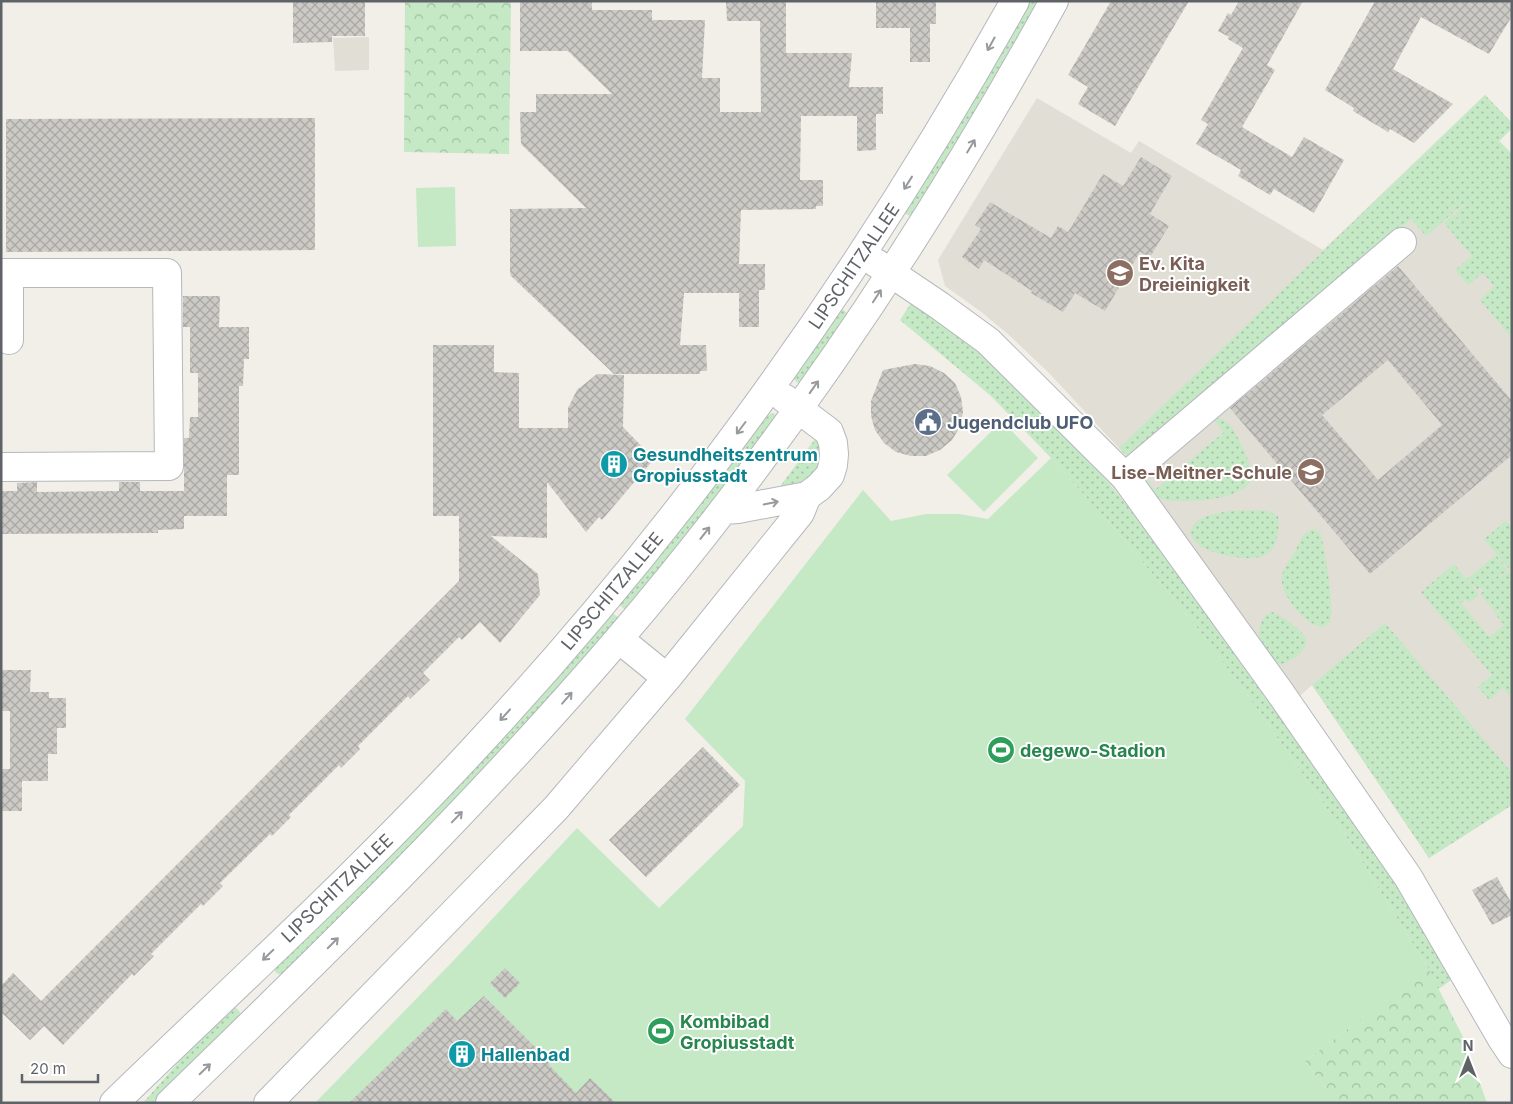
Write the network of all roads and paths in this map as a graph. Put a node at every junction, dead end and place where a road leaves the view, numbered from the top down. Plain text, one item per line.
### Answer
1 (1015, 1) edge
2 (1054, 1) edge
3 (1402, 242) dead end
4 (862, 254) junction
5 (5, 273) edge
6 (892, 273) junction
7 (8, 340) dead end
8 (770, 388) junction
9 (799, 409) junction
10 (1, 466) edge
11 (1125, 477) junction
12 (807, 496) junction
13 (722, 510) junction
14 (618, 639) junction
15 (667, 678) junction
16 (243, 979) junction
17 (271, 1005) junction
18 (1512, 1054) edge
19 (114, 1103) edge
20 (170, 1103) edge
21 (268, 1103) edge

1 -> 4 street, LIPSCHITZALLEE
6 -> 2 street, LIPSCHITZALLEE
3 - 11 street
4 - 6 street
4 - 8 street, LIPSCHITZALLEE
5 - 7 street
5 - 10 street
9 -> 6 street, LIPSCHITZALLEE
6 - 11 street
8 - 9 street
8 -> 16 street, LIPSCHITZALLEE
9 - 12 street
9 - 13 street, LIPSCHITZALLEE
11 - 18 street
13 -> 12 street
12 - 15 street
14 -> 13 street, LIPSCHITZALLEE
14 - 15 street
17 -> 14 street, LIPSCHITZALLEE
15 - 21 street
16 - 17 street
16 - 19 street, LIPSCHITZALLEE
20 -> 17 street, LIPSCHITZALLEE

